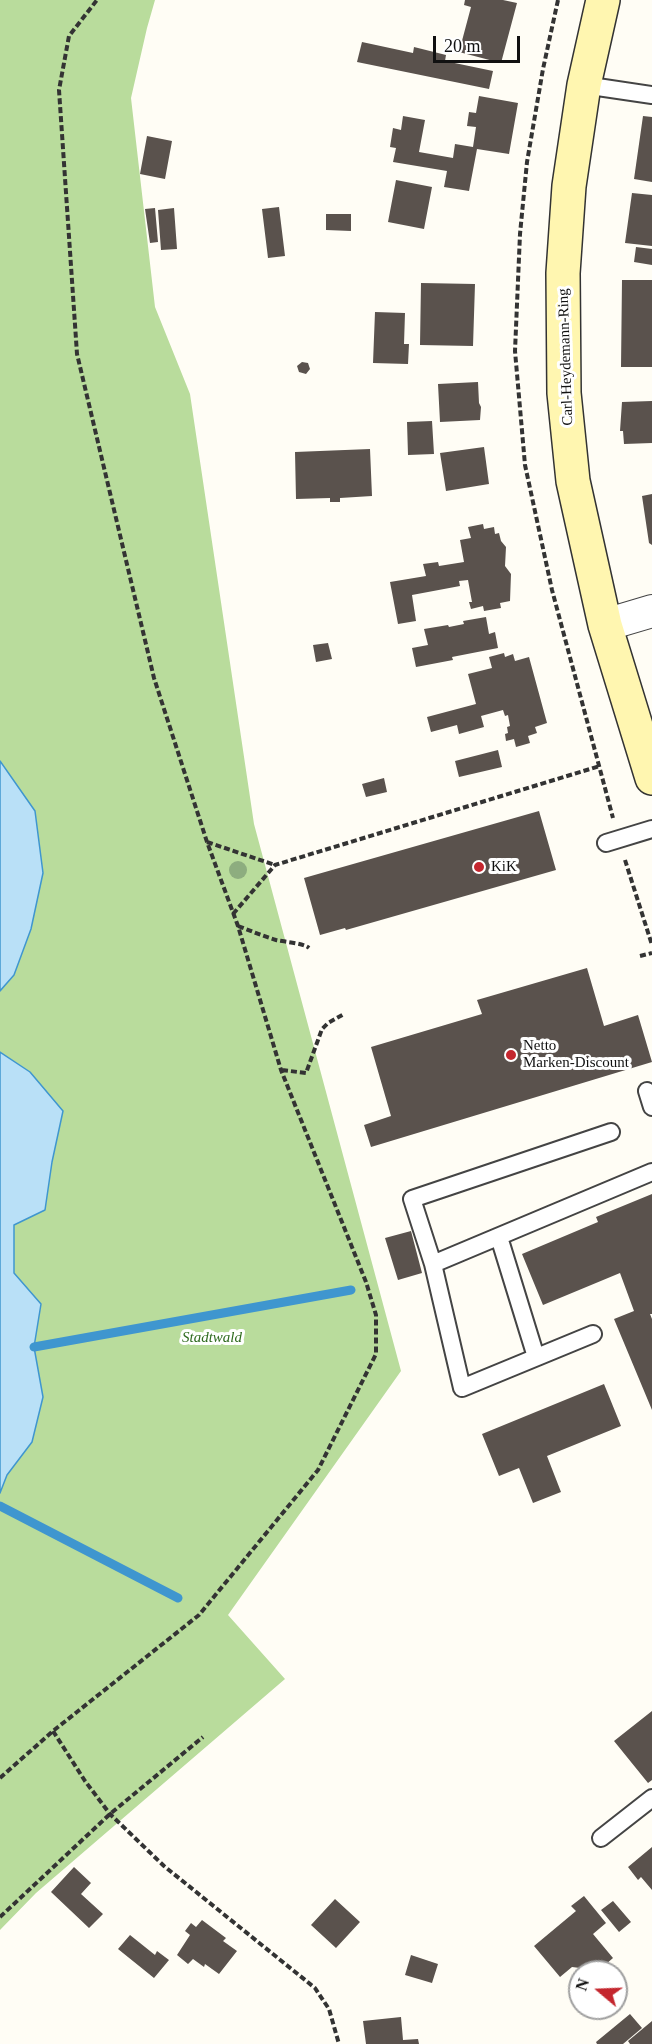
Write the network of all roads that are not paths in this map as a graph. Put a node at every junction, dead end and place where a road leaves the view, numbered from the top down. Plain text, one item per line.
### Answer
1 (603, 0) edge
2 (584, 85) junction
3 (652, 95) edge
4 (652, 611) edge
5 (605, 625) junction
6 (652, 778) edge
7 (652, 829) edge
8 (606, 843) dead end
9 (611, 1132) dead end
10 (652, 1172) edge
11 (499, 1237) junction
12 (433, 1264) junction
13 (593, 1334) dead end
14 (537, 1358) junction
15 (652, 1798) edge
16 (601, 1838) dead end

1 - 2 main road, Carl-Heydemann-Ring
2 - 3 lane
2 - 5 main road, Carl-Heydemann-Ring
4 - 5 street
5 - 6 main road, Carl-Heydemann-Ring
7 - 8 lane
9 - 12 lane
10 - 11 lane
11 - 12 lane
11 - 14 lane
12 - 14 lane
13 - 14 lane
15 - 16 lane

